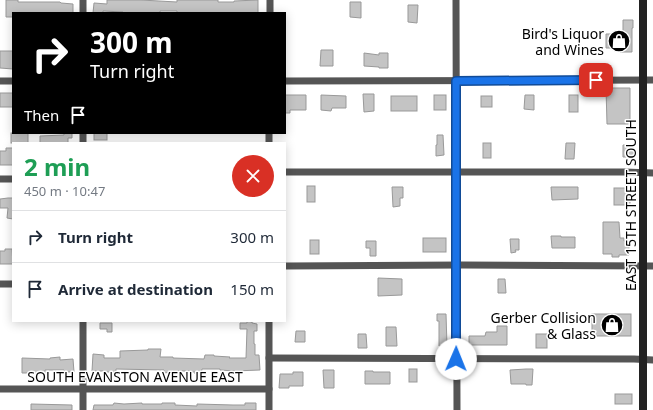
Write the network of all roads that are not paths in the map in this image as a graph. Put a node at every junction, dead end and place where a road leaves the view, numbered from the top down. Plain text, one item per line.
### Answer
1 (83, 0) edge
2 (270, 0) edge
3 (456, 0) edge
4 (643, 0) edge
5 (83, 12) edge
6 (270, 12) edge
7 (643, 80) junction
8 (653, 80) edge
9 (0, 81) edge
10 (12, 81) edge
11 (286, 81) edge
12 (456, 81) junction
13 (286, 172) edge
14 (456, 172) junction
15 (643, 173) junction
16 (653, 173) edge
17 (0, 179) edge
18 (12, 179) edge
19 (456, 265) junction
20 (286, 266) edge
21 (643, 266) junction
22 (653, 266) edge
23 (0, 284) edge
24 (12, 284) edge
25 (83, 322) edge
26 (269, 322) edge
27 (269, 358) junction
28 (456, 359) junction
29 (643, 360) junction
30 (653, 360) edge
31 (83, 388) junction
32 (0, 389) edge
33 (269, 389) junction
34 (83, 410) edge
35 (270, 410) edge
36 (457, 410) edge
37 (643, 410) edge

1 - 5 street
2 - 6 street
3 - 12 street
4 - 7 main road, EAST 15TH STREET SOUTH
7 - 8 street
7 - 12 street
7 - 15 main road, EAST 15TH STREET SOUTH
9 - 10 street
11 - 12 street
12 - 14 street
13 - 14 street
14 - 15 street
14 - 19 street
15 - 16 street
15 - 21 main road, EAST 15TH STREET SOUTH
17 - 18 street
19 - 20 street
19 - 21 street
19 - 28 street
21 - 22 street
21 - 29 main road, EAST 15TH STREET SOUTH
23 - 24 street
25 - 31 street
26 - 27 street
27 - 28 street
27 - 33 street
28 - 29 street
28 - 36 street
29 - 30 street
29 - 37 main road, EAST 15TH STREET SOUTH
31 - 32 street, SOUTH EVANSTON AVENUE EAST
31 - 33 street, SOUTH EVANSTON AVENUE EAST
31 - 34 street
33 - 35 street

